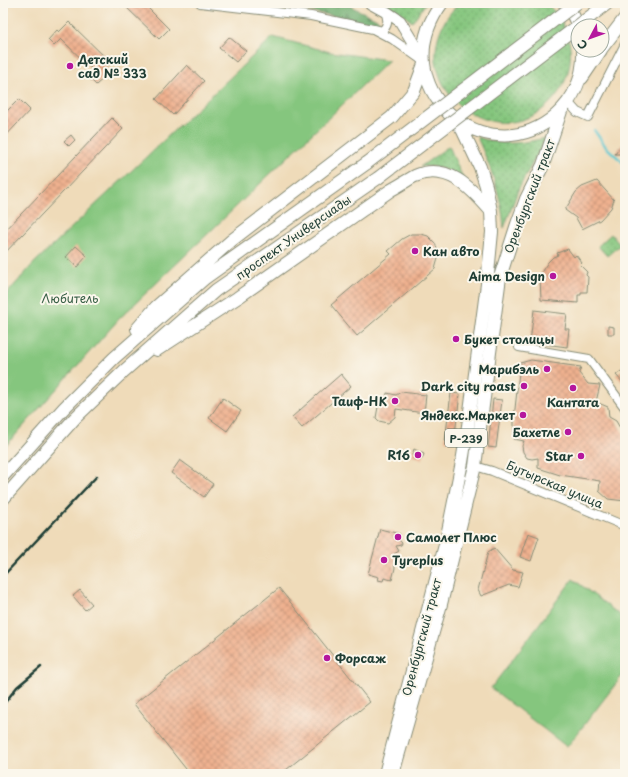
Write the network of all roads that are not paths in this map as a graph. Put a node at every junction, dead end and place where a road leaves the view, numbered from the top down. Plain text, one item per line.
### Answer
1 (200, 3) edge
2 (370, 3) edge
3 (442, 3) edge
4 (564, 3) edge
5 (576, 3) edge
6 (608, 3) edge
7 (385, 11) junction
8 (574, 18) edge
9 (625, 18) edge
10 (373, 29) junction
11 (610, 37) edge
12 (625, 44) edge
13 (583, 58) edge
14 (595, 58) edge
15 (423, 62) junction
16 (579, 82) junction
17 (564, 106) junction
18 (442, 107) junction
19 (491, 211) junction
20 (519, 347) dead end
21 (114, 358) junction
22 (124, 371) junction
23 (625, 408) edge
24 (475, 466) junction
25 (3, 476) edge
26 (3, 499) edge
27 (625, 526) edge
28 (385, 774) edge
29 (393, 774) edge

1 - 10 street
2 - 7 main road
3 - 15 main road, Р-239
4 - 8 main road
5 - 21 main road, проспект Универсиады, bridge
6 - 22 main road, проспект Универсиады, bridge
7 - 10 street
7 - 15 main road
9 - 11 main road, Р-239
10 - 15 street
12 - 17 street
13 - 16 main road, Р-239
14 - 16 main road, Р-239
15 - 18 main road, Р-239
15 - 21 main road
16 - 17 main road, Р-239
17 - 18 main road, Р-239
17 - 24 main road, Оренбургский тракт / Р-239
18 - 19 main road, Оренбургский тракт / Р-239
19 - 22 main road
19 - 28 main road, Оренбургский тракт / Р-239
20 - 23 street
21 - 25 main road, проспект Универсиады
22 - 26 main road, проспект Универсиады
24 - 27 street, Бутырская улица
24 - 29 main road, Оренбургский тракт / Р-239

